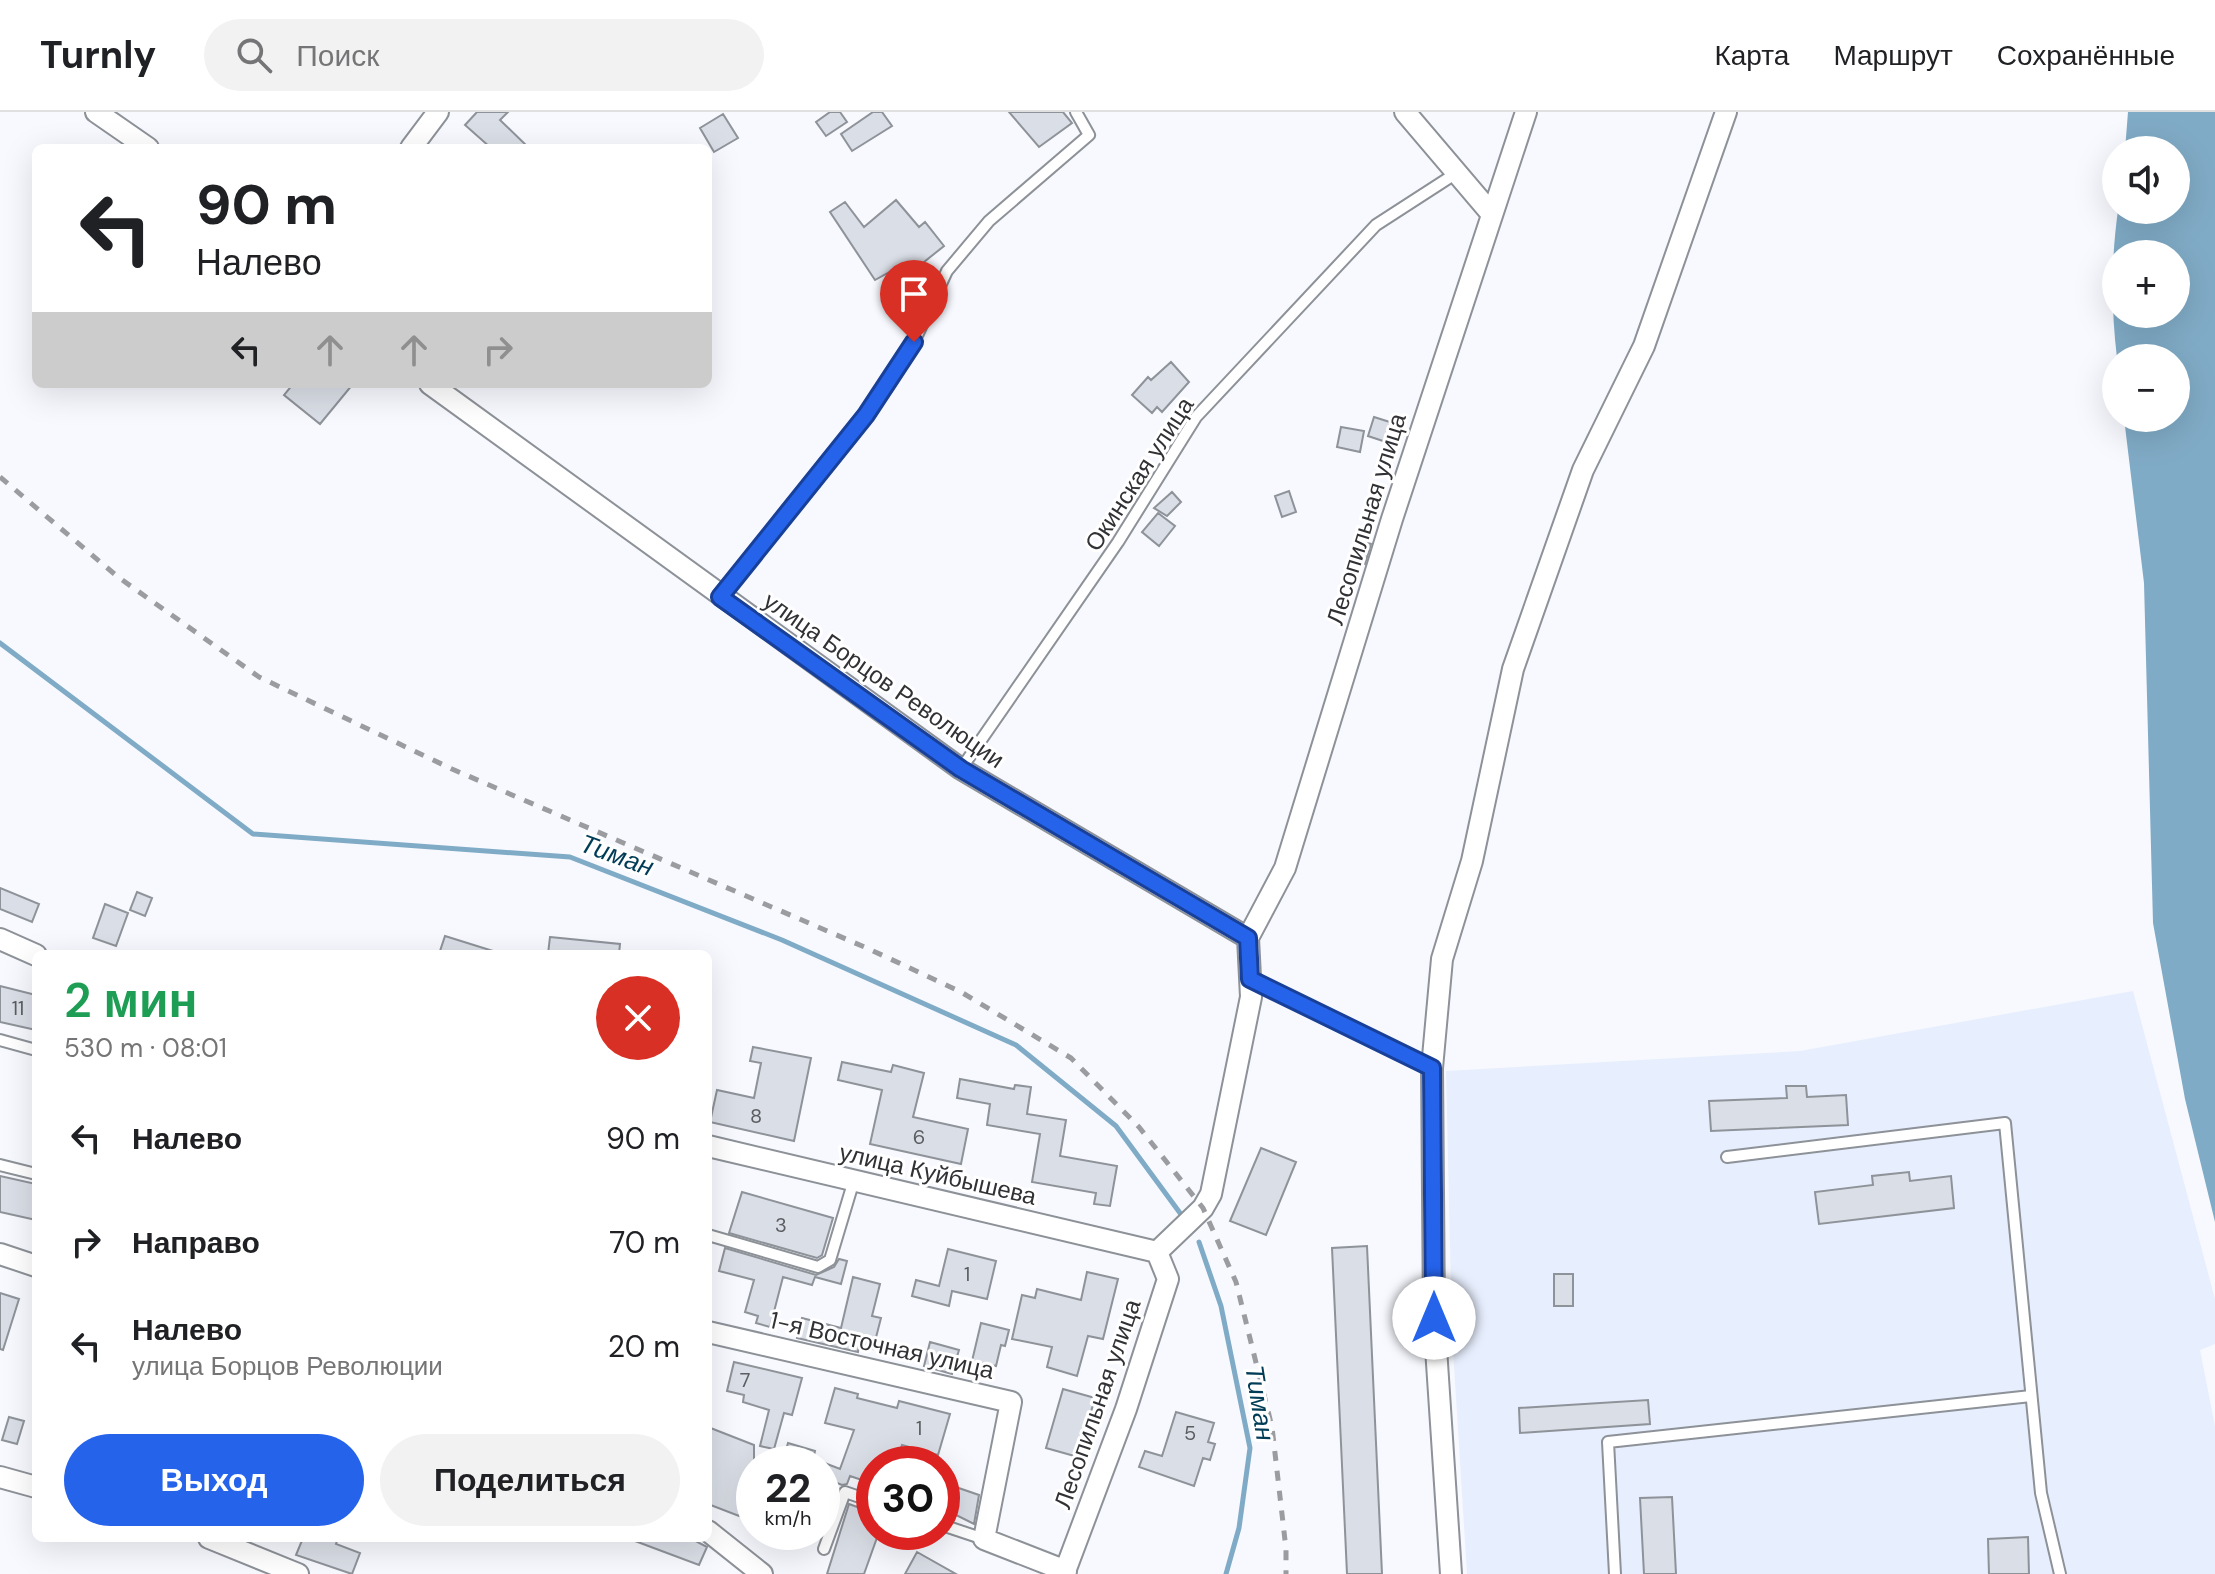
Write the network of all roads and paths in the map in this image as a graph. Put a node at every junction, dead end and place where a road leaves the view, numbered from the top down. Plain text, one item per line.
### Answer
1 (96, 112) edge
2 (438, 112) edge
3 (1076, 112) edge
4 (1405, 112) edge
5 (1526, 112) edge
6 (1726, 112) edge
7 (142, 144) edge
8 (414, 144) edge
9 (1458, 172) junction
10 (1490, 212) junction
11 (435, 388) edge
12 (720, 597) junction
13 (961, 769) junction
14 (1248, 938) junction
15 (0, 939) edge
16 (32, 953) edge
17 (1250, 979) junction
18 (0, 1040) edge
19 (32, 1049) edge
20 (1432, 1068) junction
21 (712, 1147) edge
22 (1727, 1157) dead end
23 (0, 1165) edge
24 (32, 1173) edge
25 (854, 1180) junction
26 (712, 1236) edge
27 (1157, 1252) junction
28 (0, 1254) edge
29 (32, 1265) edge
30 (712, 1333) edge
31 (2031, 1396) junction
32 (0, 1477) edge
33 (32, 1486) edge
34 (856, 1496) edge
35 (840, 1506) edge
36 (960, 1531) edge
37 (712, 1534) edge
38 (984, 1539) junction
39 (219, 1542) edge
40 (1065, 1572) edge
41 (298, 1574) edge
42 (762, 1574) edge
43 (1451, 1574) edge
44 (1615, 1574) edge
45 (2060, 1574) edge

1 - 7 street
2 - 8 street
3 - 12 lane
4 - 9 street
5 - 10 street, Лесопильная улица
6 - 20 street
9 - 10 street
9 - 13 lane, Окинская улица
10 - 14 street, Лесопильная улица
11 - 12 street, улица Борцов Революции
12 - 13 street, улица Борцов Революции
13 - 14 street, улица Борцов Революции
14 - 17 street
15 - 16 street
17 - 20 lane
17 - 27 street
18 - 19 lane
20 - 43 street
21 - 25 street, улица Куйбышева
22 - 31 lane
23 - 24 lane
25 - 26 lane
25 - 27 street, улица Куйбышева
27 - 40 street, Лесопильная улица
28 - 29 street
30 - 38 street, 1-я Восточная улица
31 - 44 lane
31 - 45 lane
32 - 33 street
34 - 35 lane
36 - 38 lane
37 - 42 street
38 - 40 street
39 - 41 street

